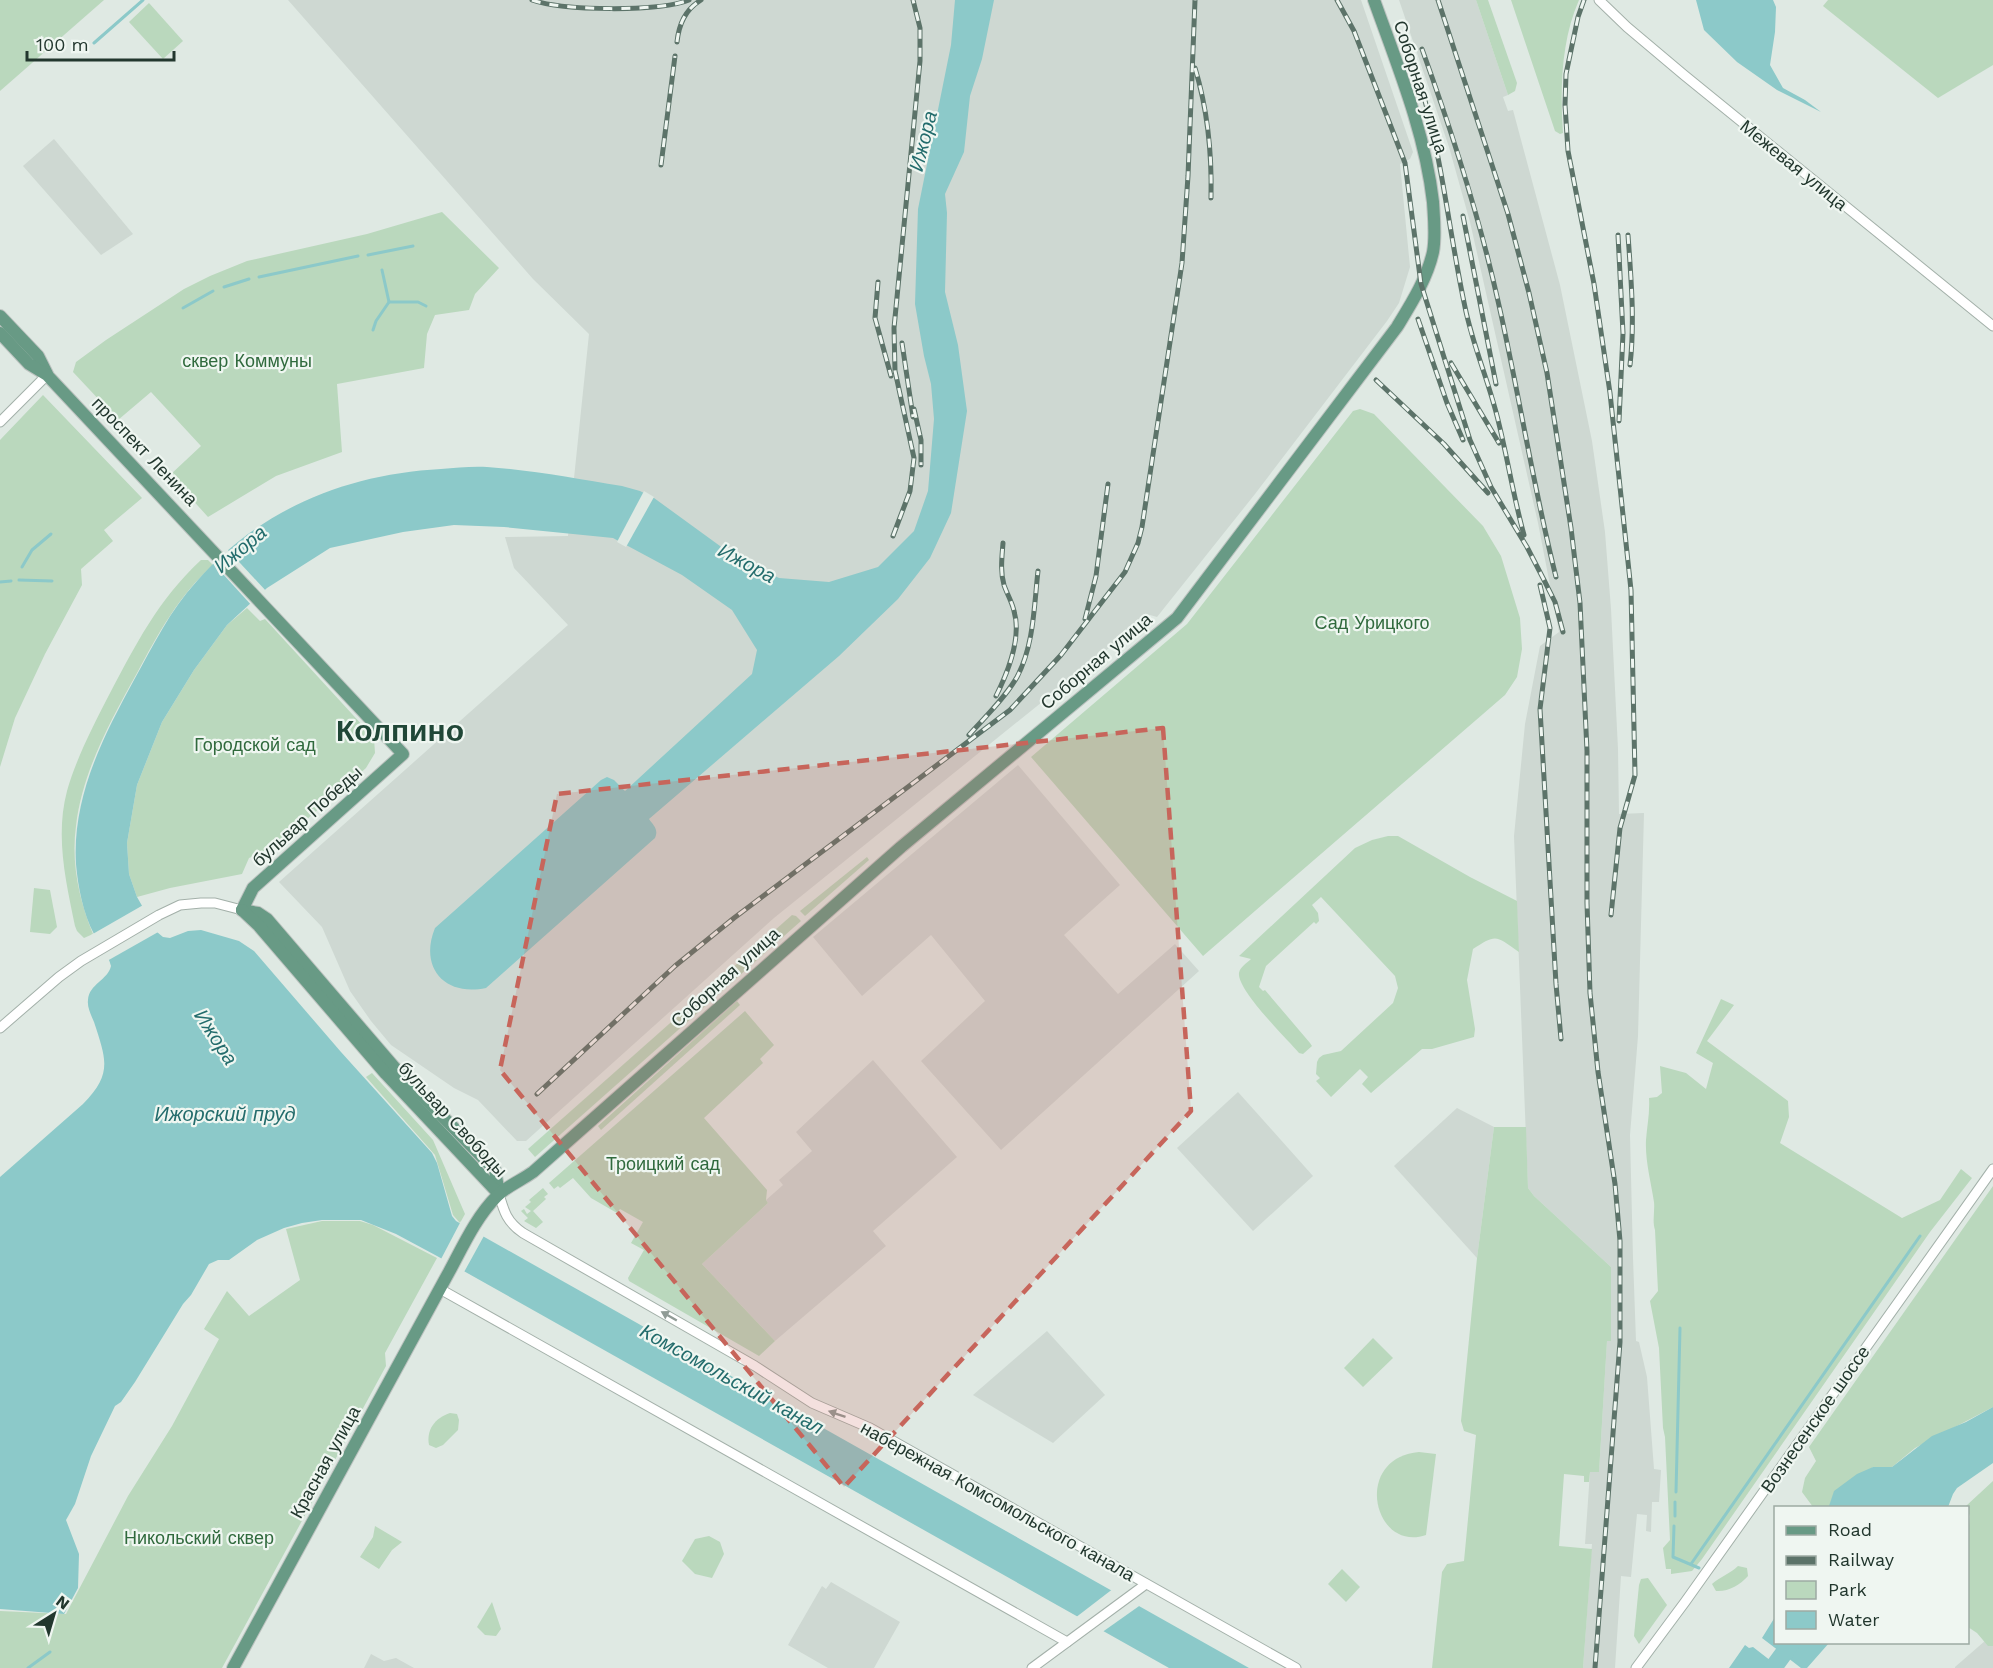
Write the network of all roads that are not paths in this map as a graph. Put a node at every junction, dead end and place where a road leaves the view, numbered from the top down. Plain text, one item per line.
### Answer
1 (1374, 0) edge
2 (1599, 0) edge
3 (0, 316) edge
4 (1993, 326) edge
5 (0, 333) edge
6 (47, 375) junction
7 (0, 422) edge
8 (403, 754) joint
9 (242, 910) junction
10 (0, 1028) edge
11 (1993, 1169) edge
12 (499, 1194) junction
13 (440, 1289) junction
14 (1146, 1584) junction
15 (1067, 1642) junction
16 (233, 1668) edge
17 (1032, 1668) edge
18 (1296, 1668) edge
19 (1636, 1668) edge

1 - 12 main road, Соборная улица
2 - 4 street, Межевая улица
3 - 6 main road, проспект Ленина
5 - 6 main road, проспект Ленина
6 - 7 street
6 - 8 main road, проспект Ленина
8 - 9 main road, бульвар Победы
9 - 10 street, бульвар Свободы
9 - 12 main road, бульвар Свободы
11 - 19 street, Вознесенское шоссе
12 - 13 main road, Красная улица
14 -> 12 street, набережная Комсомольского канала
13 - 15 street
13 - 16 main road, Красная улица
14 - 15 street
14 - 18 street, набережная Комсомольского канала
15 - 17 street

